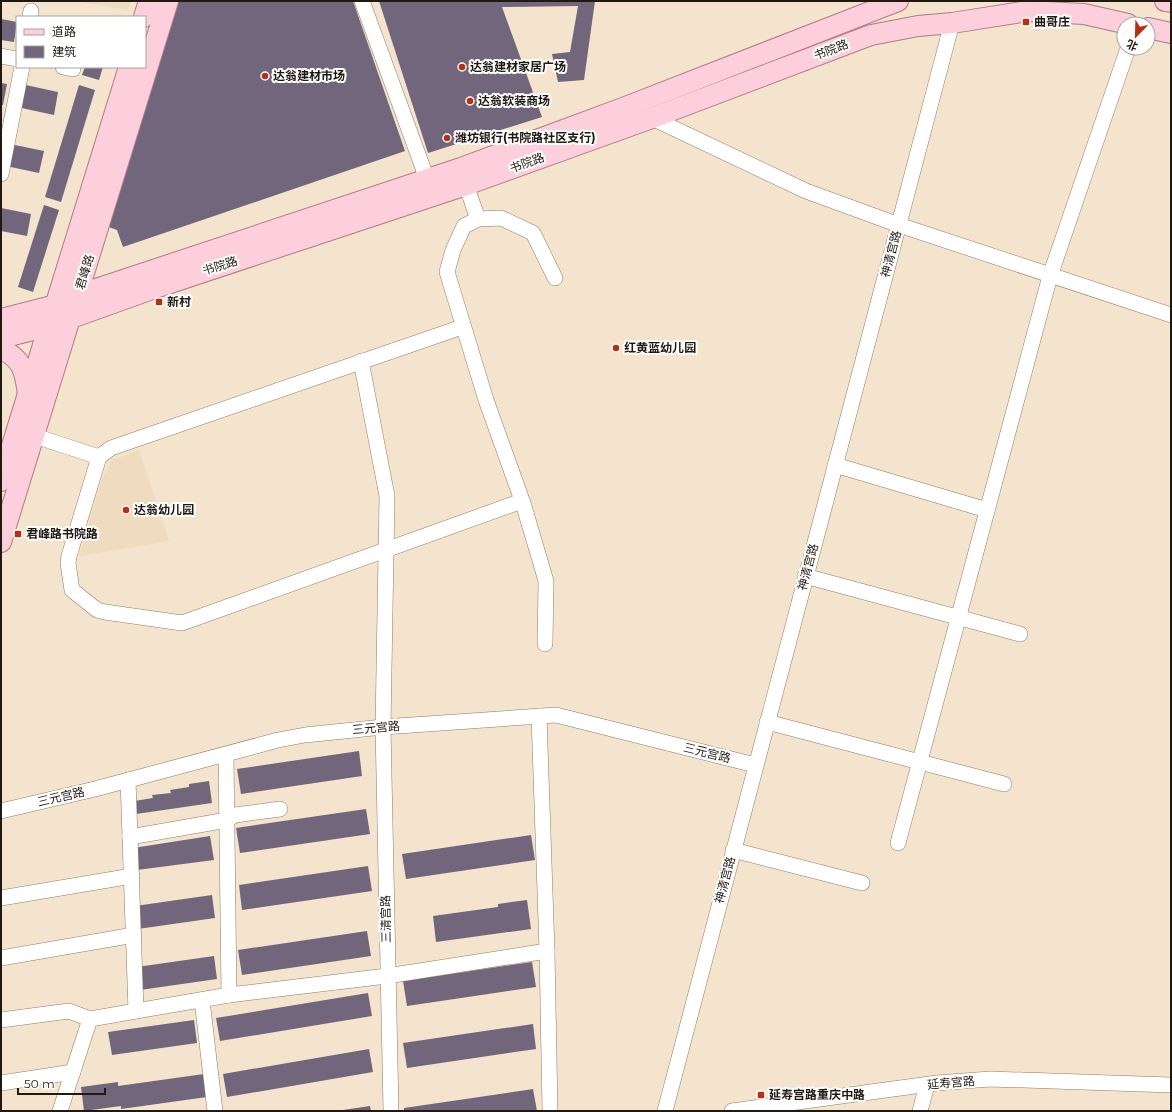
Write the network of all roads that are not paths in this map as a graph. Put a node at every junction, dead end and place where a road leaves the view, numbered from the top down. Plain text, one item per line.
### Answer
1 (149, 1) edge
2 (168, 1) edge
3 (362, 1) edge
4 (898, 1) edge
5 (144, 16) edge
6 (1116, 21) edge
7 (952, 23) junction
8 (1156, 30) edge
9 (1171, 33) edge
10 (1, 56) edge
11 (1125, 56) edge
12 (16, 59) edge
13 (22, 68) edge
14 (128, 68) edge
15 (652, 118) junction
16 (1, 174) edge
17 (427, 179) junction
18 (466, 185) junction
19 (478, 219) junction
20 (899, 225) junction
21 (1050, 276) junction
22 (555, 278) dead end
23 (78, 295) junction
24 (56, 305) junction
25 (1171, 315) edge
26 (71, 318) junction
27 (1, 319) edge
28 (49, 326) junction
29 (462, 327) junction
30 (1, 338) edge
31 (1, 349) edge
32 (361, 361) junction
33 (28, 394) junction
34 (35, 436) junction
35 (99, 457) junction
36 (835, 466) junction
37 (1, 480) edge
38 (522, 501) junction
39 (987, 510) junction
40 (1, 542) edge
41 (386, 551) junction
42 (805, 576) junction
43 (958, 618) junction
44 (1020, 634) dead end
45 (545, 644) dead end
46 (538, 716) junction
47 (766, 722) junction
48 (383, 727) junction
49 (226, 755) junction
50 (920, 762) junction
51 (755, 765) junction
52 (128, 780) junction
53 (1004, 784) dead end
54 (280, 809) dead end
55 (1, 811) edge
56 (227, 820) junction
57 (130, 838) junction
58 (898, 843) dead end
59 (733, 850) junction
60 (132, 876) junction
61 (862, 883) dead end
62 (1, 898) edge
63 (134, 935) junction
64 (547, 951) junction
65 (1, 958) edge
66 (387, 976) junction
67 (229, 995) junction
68 (202, 1000) junction
69 (136, 1011) junction
70 (90, 1019) junction
71 (1, 1020) edge
72 (73, 1072) junction
73 (1, 1083) edge
74 (927, 1085) junction
75 (1171, 1085) edge
76 (60, 1111) edge
77 (215, 1111) edge
78 (391, 1111) edge
79 (550, 1111) edge
80 (665, 1111) edge
81 (732, 1111) edge
82 (920, 1111) edge

1 - 5 main road
2 - 23 main road, 君峰路
3 - 17 street
4 - 17 main road, 书院路
6 - 7 main road, 书院路
7 - 15 main road, 书院路
7 - 20 street, 神清宫路
8 - 9 main road
10 - 12 street
11 - 21 street
13 - 16 street
14 - 24 main road, 君峰路
15 - 18 main road, 书院路
15 - 20 street
17 - 23 main road, 书院路
18 - 19 street
18 - 26 main road, 书院路
19 - 22 street
19 - 29 street
20 - 21 street
20 - 36 street, 神清宫路
21 - 25 street
21 - 39 street
23 - 24 main road, 书院路
23 - 26 main road, 君峰路
24 - 27 main road, 书院路
24 - 28 main road, 君峰路
26 - 28 main road, 书院路
26 - 34 main road, 君峰路
28 - 30 main road, 书院路
28 - 33 main road, 君峰路
29 - 32 street
29 - 38 street
31 - 33 main road
32 - 35 street
32 - 41 street, 三清宫路
33 - 37 main road, 君峰路
34 - 35 street
34 - 40 main road, 君峰路
35 - 41 street
36 - 39 street
36 - 42 street, 神清宫路
38 - 41 street
38 - 45 street
39 - 43 street
41 - 48 street, 三清宫路
42 - 43 street
42 - 47 street, 神清宫路
43 - 44 street
43 - 50 street
46 - 48 street, 三元宫路
46 - 51 street, 三元宫路
46 - 64 street
47 - 50 street
47 - 51 street, 神清宫路
48 - 49 street, 三元宫路
48 - 66 street, 三清宫路
49 - 52 street, 三元宫路
49 - 56 street
50 - 53 street
50 - 58 street
51 - 59 street, 神清宫路
52 - 55 street, 三元宫路
52 - 57 street
54 - 56 street
56 - 57 street
56 - 67 street
57 - 60 street
59 - 61 street
59 - 80 street, 神清宫路
60 - 62 street
60 - 63 street
63 - 65 street
63 - 69 street
64 - 66 street
64 - 79 street
66 - 67 street
66 - 78 street, 三清宫路
67 - 68 street
68 - 69 street
68 - 77 street
69 - 70 street
70 - 71 street
70 - 72 street
72 - 73 street
72 - 76 street
74 - 75 street, 延寿宫路
74 - 81 street, 延寿宫路
74 - 82 street

